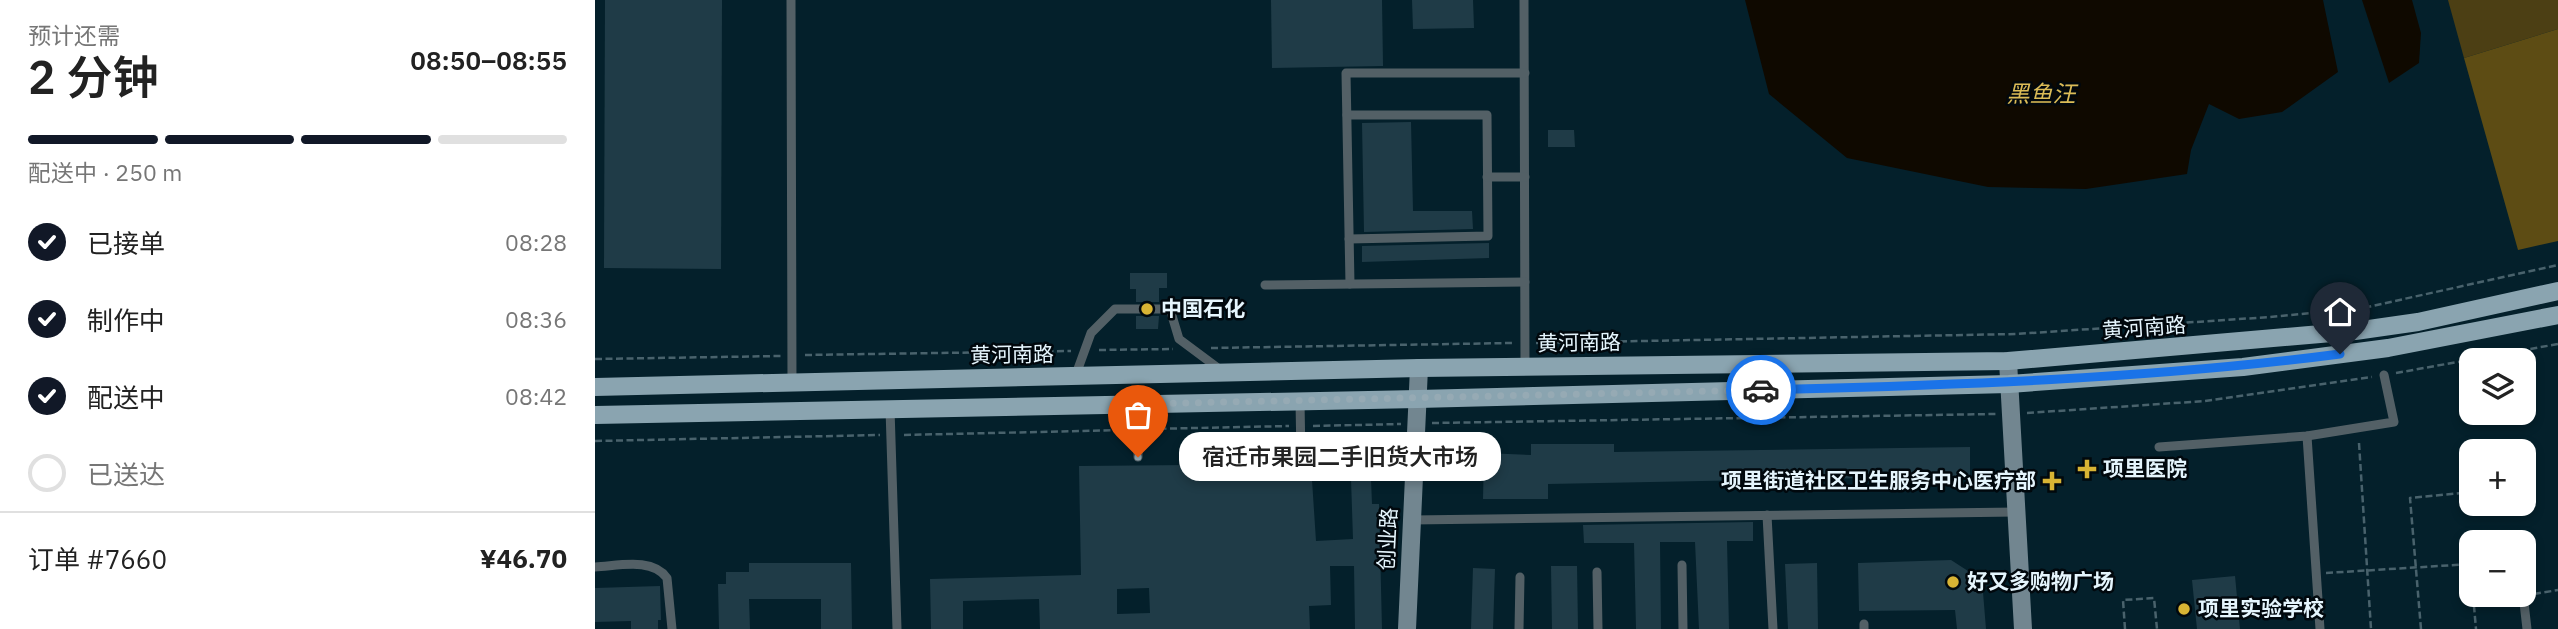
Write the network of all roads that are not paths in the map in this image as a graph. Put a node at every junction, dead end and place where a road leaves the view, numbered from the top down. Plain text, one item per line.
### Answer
1 (791, 0) edge
2 (1524, 0) edge
3 (1525, 73) junction
4 (1347, 115) junction
5 (1487, 177) junction
6 (1525, 177) junction
7 (1349, 239) junction
8 (1525, 282) junction
9 (1350, 284) junction
10 (1265, 285) dead end
11 (2558, 291) edge
12 (2558, 314) edge
13 (2008, 361) junction
14 (1525, 367) junction
15 (1419, 368) junction
16 (1223, 373) junction
17 (2384, 375) road end
18 (1075, 377) junction
19 (792, 383) junction
20 (2009, 384) junction
21 (595, 387) edge
22 (1418, 399) junction
23 (1300, 401) junction
24 (1138, 404) junction
25 (890, 409) junction
26 (595, 415) edge
27 (2307, 436) junction
28 (2158, 447) dead end
29 (1138, 457) dead end
30 (1301, 457) dead end
31 (2016, 512) junction
32 (1767, 516) junction
33 (1412, 520) junction
34 (1682, 565) dead end
35 (595, 567) edge
36 (1597, 572) dead end
37 (1520, 578) dead end
38 (2525, 607) edge
39 (672, 629) edge
40 (897, 629) edge
41 (1407, 629) edge
42 (1519, 629) edge
43 (1598, 629) edge
44 (1683, 629) edge
45 (1773, 629) edge
46 (2023, 629) edge
47 (2320, 629) edge
48 (2527, 629) edge

1 - 19 lane
2 - 3 lane
3 - 4 lane
3 - 6 lane
4 - 5 lane
4 - 7 lane
5 - 6 lane
5 - 7 lane
6 - 8 lane
7 - 9 lane
8 - 9 lane
8 - 14 lane
9 - 10 lane
11 - 13 main road, 黄河南路
12 - 20 main road
13 - 14 main road, 黄河南路
13 - 20 street
14 - 15 main road, 黄河南路
15 - 16 main road, 黄河南路
15 - 22 street, 创业路
16 - 18 main road, 黄河南路
16 - 18 lane
17 - 27 lane
18 - 19 main road, 黄河南路
19 - 21 main road, 黄河南路
20 - 22 main road
20 - 31 street
22 - 23 main road
22 - 33 street, 创业路
23 - 24 main road
23 - 30 lane
24 - 25 main road
24 - 29 lane
25 - 26 main road
25 - 40 lane
27 - 28 lane
27 - 47 lane
31 - 32 lane
31 - 46 street
32 - 33 lane
32 - 45 lane
33 - 41 street, 创业路
34 - 44 lane
35 - 39 lane
36 - 43 lane
37 - 42 lane
38 - 48 lane

